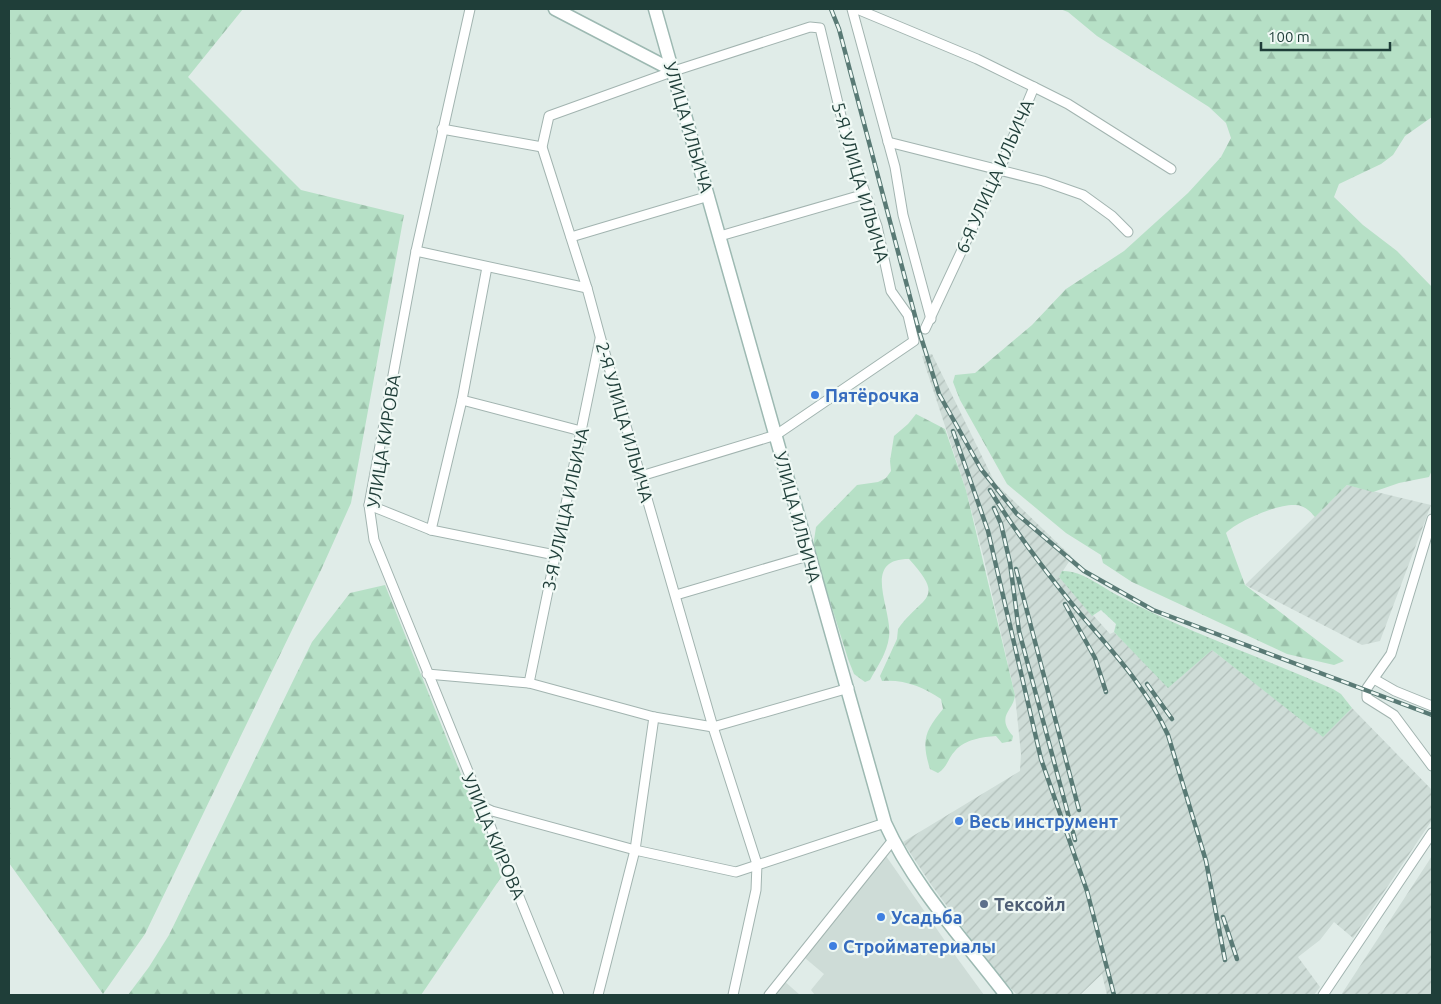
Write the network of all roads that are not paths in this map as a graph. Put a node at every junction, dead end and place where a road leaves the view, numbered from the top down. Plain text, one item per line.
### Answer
1 (470, 9) edge
2 (555, 9) edge
3 (655, 9) edge
4 (852, 9) edge
5 (857, 9) edge
6 (674, 71) junction
7 (1034, 87) junction
8 (442, 128) junction
9 (888, 142) junction
10 (542, 147) junction
11 (1171, 169) dead end
12 (999, 171) junction
13 (865, 194) junction
14 (709, 196) junction
15 (1128, 232) dead end
16 (720, 236) junction
17 (571, 237) junction
18 (416, 251) junction
19 (487, 267) junction
20 (588, 288) junction
21 (931, 319) junction
22 (925, 329) dead end
23 (600, 336) junction
24 (462, 400) junction
25 (581, 431) junction
26 (776, 435) junction
27 (641, 476) junction
28 (369, 505) junction
29 (1432, 519) edge
30 (431, 530) junction
31 (556, 555) junction
32 (808, 556) junction
33 (676, 595) junction
34 (427, 674) junction
35 (1374, 679) junction
36 (529, 682) junction
37 (849, 688) junction
38 (1432, 706) edge
39 (654, 717) junction
40 (713, 728) junction
41 (1432, 766) edge
42 (481, 806) junction
43 (885, 823) junction
44 (1432, 833) edge
45 (893, 840) junction
46 (635, 850) junction
47 (757, 864) junction
48 (559, 995) edge
49 (598, 995) edge
50 (733, 995) edge
51 (769, 995) edge
52 (1006, 995) edge
53 (1323, 995) edge

1 - 8 street, УЛИЦА КИРОВА
2 - 6 main road
3 - 6 main road, УЛИЦА ИЛЬИЧА
4 - 9 street
5 - 7 street
6 - 10 street
6 - 13 street, 5-Я УЛИЦА ИЛЬИЧА
6 - 14 main road, УЛИЦА ИЛЬИЧА
7 - 11 street, 6-Я УЛИЦА ИЛЬИЧА
7 - 12 street, 6-Я УЛИЦА ИЛЬИЧА
8 - 10 street
8 - 18 street, УЛИЦА КИРОВА
9 - 12 street
9 - 21 street
10 - 17 street, 2-Я УЛИЦА ИЛЬИЧА
12 - 15 street
12 - 21 street, 6-Я УЛИЦА ИЛЬИЧА
13 - 16 street
13 - 26 street, 5-Я УЛИЦА ИЛЬИЧА
14 - 16 main road, УЛИЦА ИЛЬИЧА
14 - 17 street
16 - 26 main road, УЛИЦА ИЛЬИЧА
17 - 20 street, 2-Я УЛИЦА ИЛЬИЧА
18 - 19 street
18 - 28 street, УЛИЦА КИРОВА
19 - 20 street
19 - 24 street
20 - 23 street, 2-Я УЛИЦА ИЛЬИЧА
21 - 22 street, 6-Я УЛИЦА ИЛЬИЧА
23 - 25 street, 3-Я УЛИЦА ИЛЬИЧА
23 - 27 street, 2-Я УЛИЦА ИЛЬИЧА
24 - 25 street
24 - 30 street
25 - 31 street, 3-Я УЛИЦА ИЛЬИЧА
26 - 27 street
26 - 32 main road, УЛИЦА ИЛЬИЧА
27 - 33 street, 2-Я УЛИЦА ИЛЬИЧА
28 - 30 street
28 - 34 street, УЛИЦА КИРОВА
29 - 35 street
30 - 31 street
31 - 36 street, 3-Я УЛИЦА ИЛЬИЧА
32 - 33 street
32 - 37 main road, УЛИЦА ИЛЬИЧА
33 - 40 street, 2-Я УЛИЦА ИЛЬИЧА
34 - 36 street
34 - 42 street, УЛИЦА КИРОВА
35 - 38 street
35 - 41 street
36 - 39 street
37 - 40 street
37 - 43 main road, УЛИЦА ИЛЬИЧА
39 - 40 street
39 - 46 street
40 - 47 street, 2-Я УЛИЦА ИЛЬИЧА
42 - 46 street
42 - 48 street, УЛИЦА КИРОВА
43 - 45 main road, УЛИЦА ИЛЬИЧА
43 - 47 street
44 - 53 street
45 - 51 street
45 - 52 main road, УЛИЦА ИЛЬИЧА
46 - 47 street
46 - 49 street
47 - 50 street, 2-Я УЛИЦА ИЛЬИЧА

